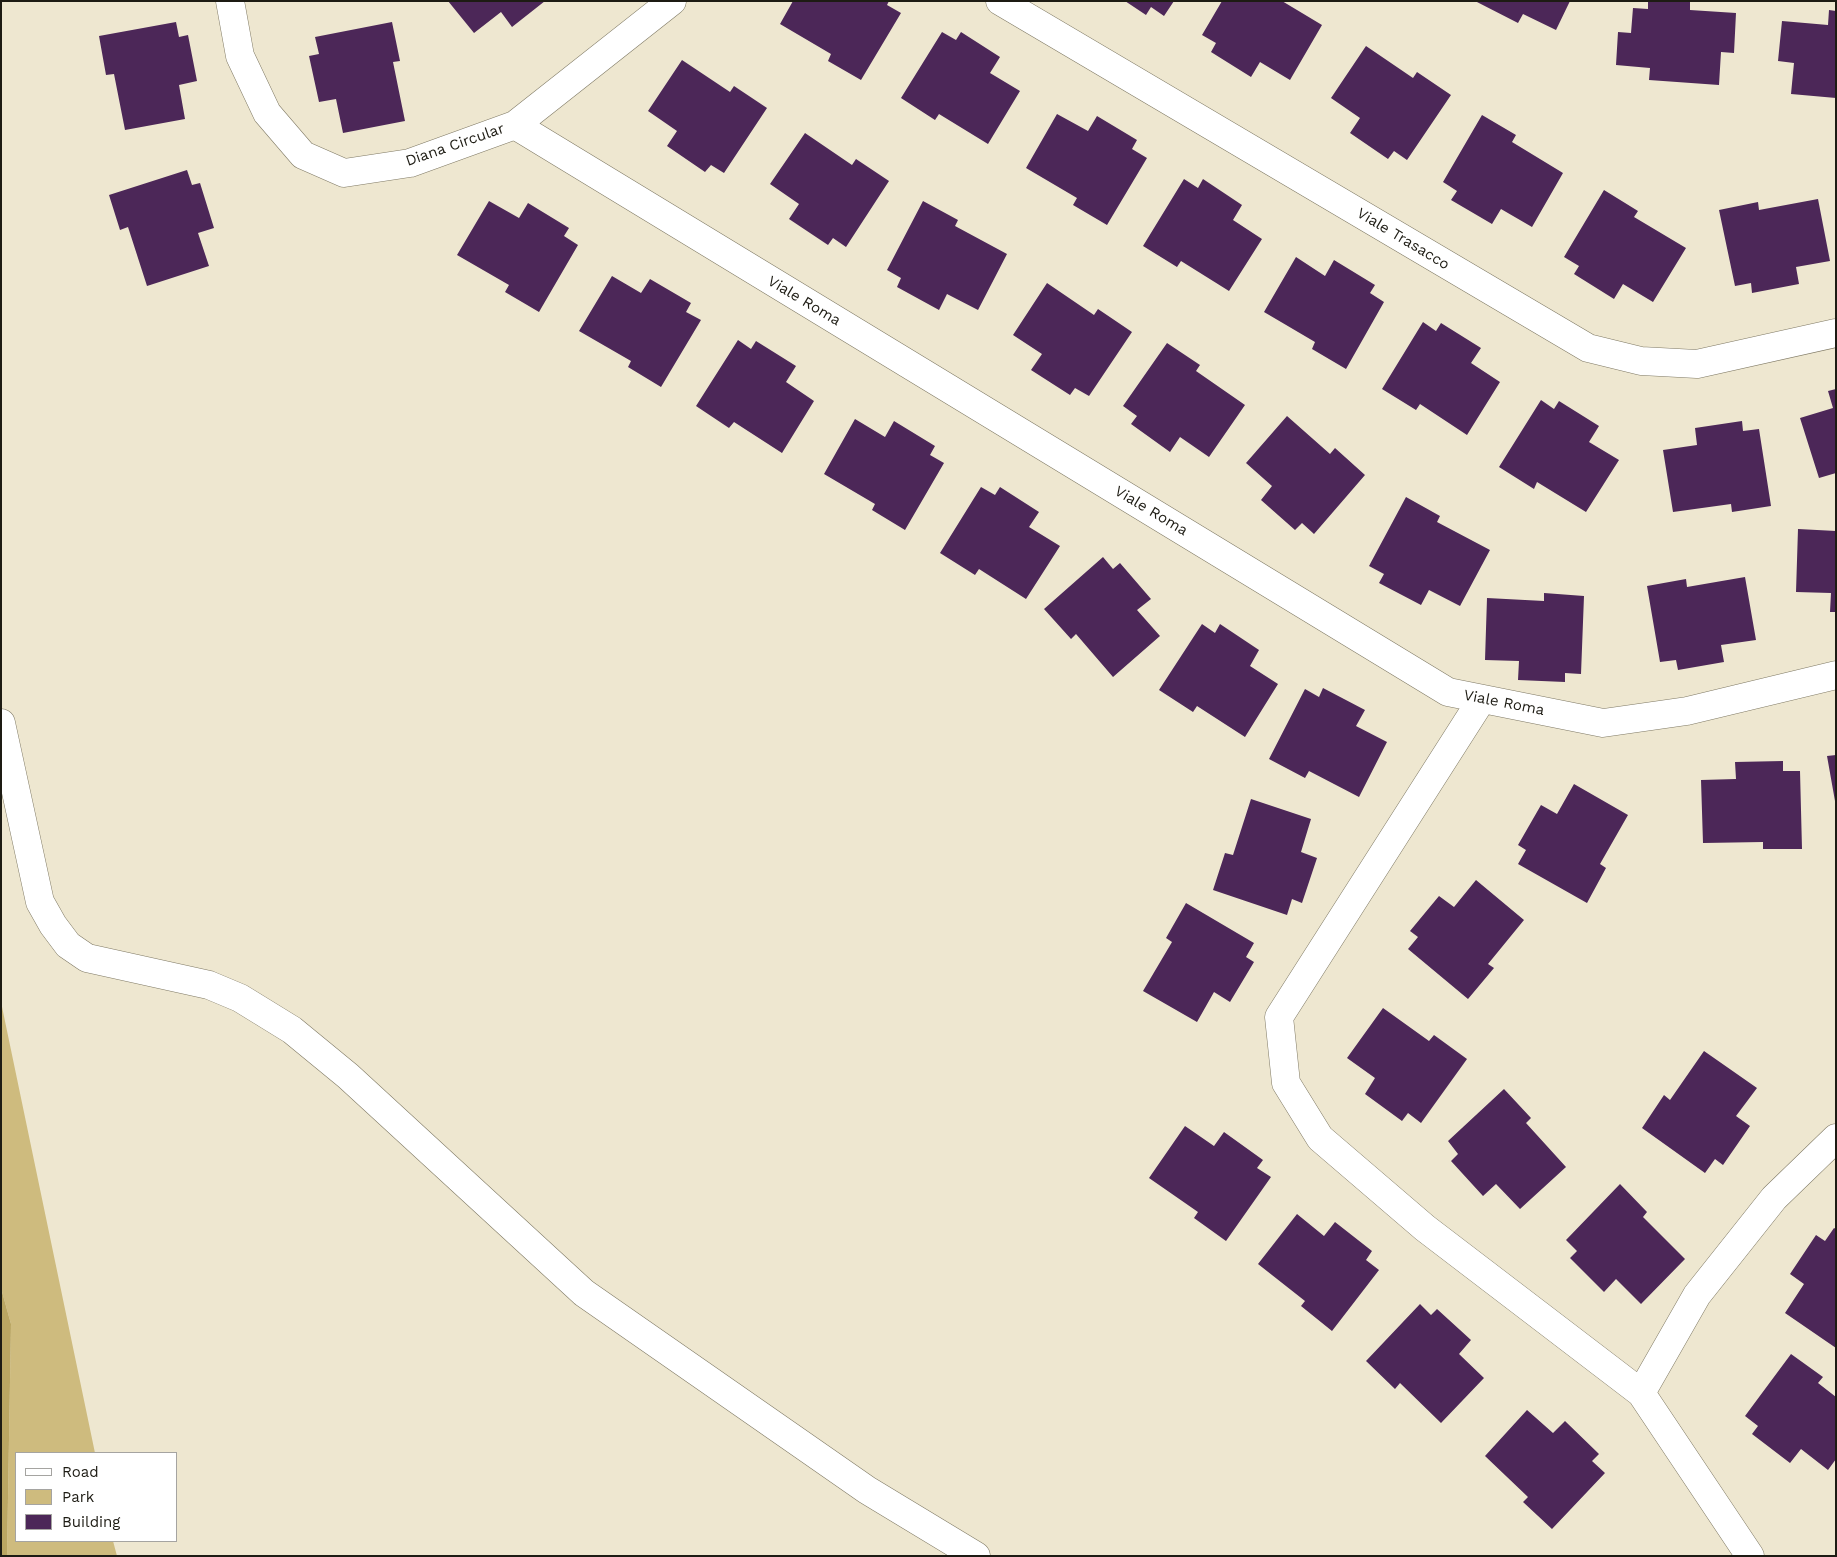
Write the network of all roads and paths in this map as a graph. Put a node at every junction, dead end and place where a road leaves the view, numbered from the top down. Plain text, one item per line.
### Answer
1 (230, 1) edge
2 (672, 1) edge
3 (1000, 1) edge
4 (515, 125) junction
5 (1836, 333) edge
6 (1836, 675) edge
7 (1482, 698) junction
8 (1, 723) edge
9 (1836, 1138) edge
10 (1641, 1393) junction
11 (976, 1556) edge
12 (1750, 1556) edge

1 - 4 street, Diana Circular
2 - 4 street, Diana Circular
3 - 5 street, Viale Trasacco
4 - 7 street, Viale Roma
6 - 7 street, Viale Roma
7 - 10 street
8 - 11 street
9 - 10 street
10 - 12 street

